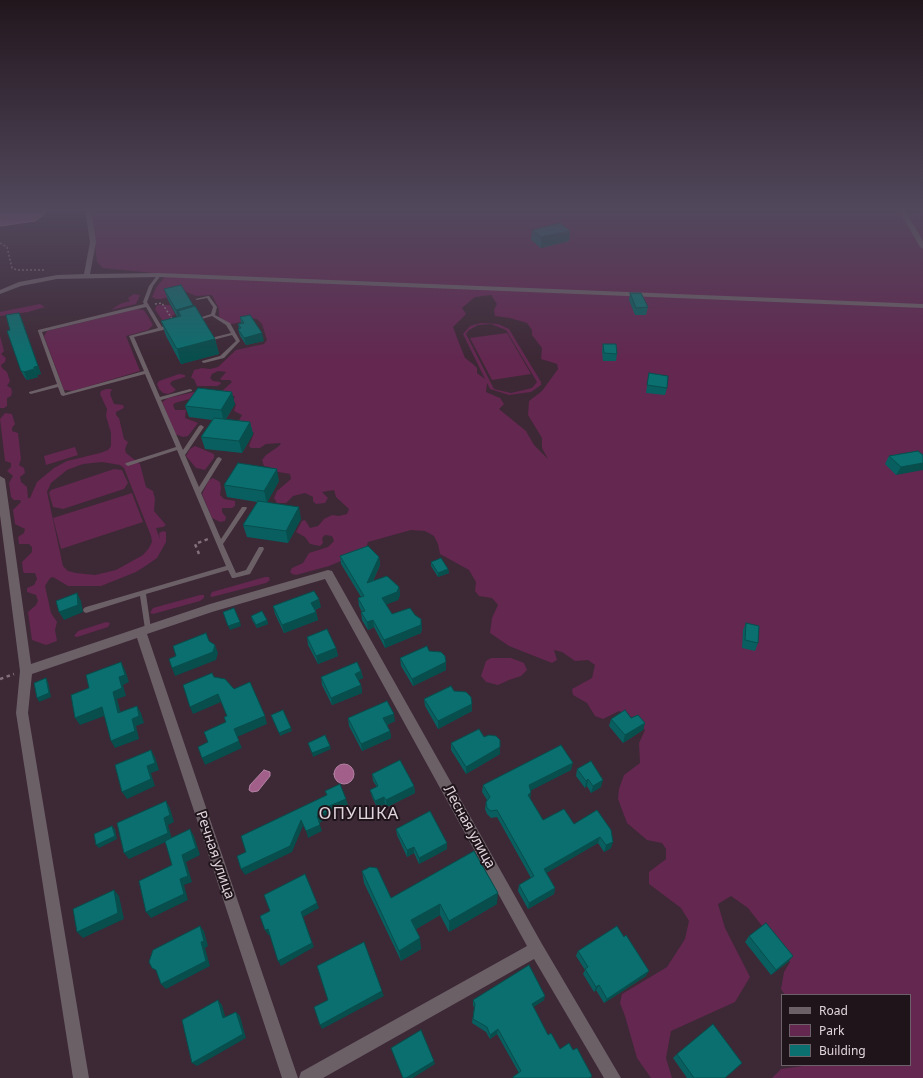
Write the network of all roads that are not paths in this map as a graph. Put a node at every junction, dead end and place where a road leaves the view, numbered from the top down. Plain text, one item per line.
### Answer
1 (90, 260) edge
2 (87, 275) junction
3 (159, 275) junction
4 (0, 292) edge
5 (197, 299) dead end
6 (147, 305) junction
7 (923, 306) edge
8 (213, 315) junction
9 (188, 322) edge
10 (174, 325) edge
11 (161, 329) junction
12 (234, 334) junction
13 (212, 339) edge
14 (204, 362) dead end
15 (146, 372) junction
16 (60, 385) junction
17 (190, 390) dead end
18 (31, 392) dead end
19 (63, 395) junction
20 (158, 399) junction
21 (66, 402) dead end
22 (201, 427) dead end
23 (179, 448) junction
24 (182, 454) junction
25 (219, 459) dead end
26 (128, 464) dead end
27 (0, 478) edge
28 (198, 493) junction
29 (244, 508) dead end
30 (220, 545) junction
31 (262, 549) dead end
32 (230, 567) junction
33 (143, 593) junction
34 (86, 610) dead end
35 (144, 630) junction
36 (26, 671) junction
37 (538, 949) junction
38 (81, 1078) edge
39 (290, 1078) edge
40 (307, 1078) edge
41 (613, 1078) edge

1 - 2 street
2 - 3 street
2 - 4 street
3 - 6 lane
3 - 7 street
5 - 8 lane
6 - 11 lane
6 - 16 lane
8 - 9 lane
8 - 12 lane
10 - 11 lane
11 - 15 lane
12 - 13 lane
12 - 14 lane
15 - 19 lane
15 - 20 lane
16 - 18 lane
16 - 19 lane
17 - 20 lane
19 - 21 lane
20 - 23 lane
22 - 24 lane
23 - 24 lane
23 - 26 lane
24 - 28 lane
25 - 28 lane
27 - 36 street
28 - 30 lane
29 - 30 lane
30 - 32 lane
31 - 32 lane
32 - 33 lane
33 - 34 lane
33 - 35 lane
35 - 36 street
35 - 37 street, Лесная улица
35 - 39 street, Речная улица
36 - 38 street
37 - 40 street
37 - 41 street, Лесная улица

